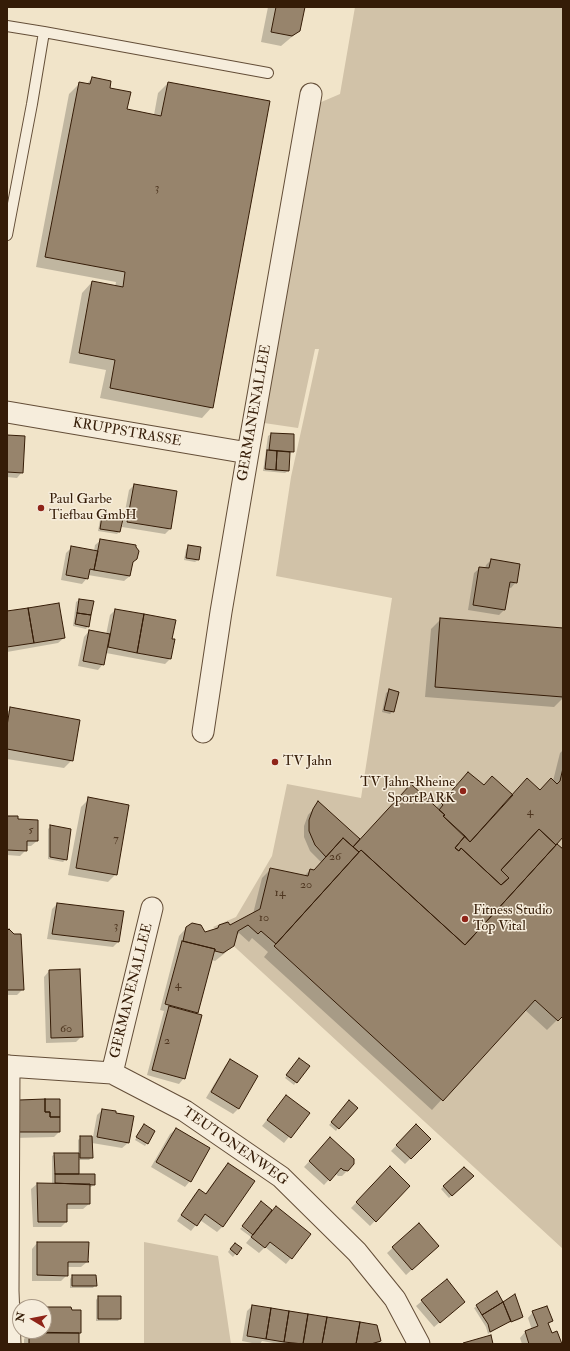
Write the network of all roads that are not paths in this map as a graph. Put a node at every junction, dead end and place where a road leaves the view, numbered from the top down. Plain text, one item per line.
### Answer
1 (7, 26) edge
2 (44, 32) junction
3 (268, 73) dead end
4 (311, 94) dead end
5 (7, 235) edge
6 (7, 412) edge
7 (248, 453) junction
8 (203, 732) dead end
9 (152, 908) dead end
10 (8, 1066) edge
11 (112, 1073) junction
12 (10, 1344) edge
13 (419, 1344) edge

1 - 2 lane
2 - 3 lane
2 - 5 lane
4 - 7 street, GERMANENALLEE
6 - 7 street, KRUPPSTRASSE
7 - 8 street, GERMANENALLEE
9 - 11 street, GERMANENALLEE
10 - 11 street, TEUTONENWEG
10 - 12 street
11 - 13 street, TEUTONENWEG

